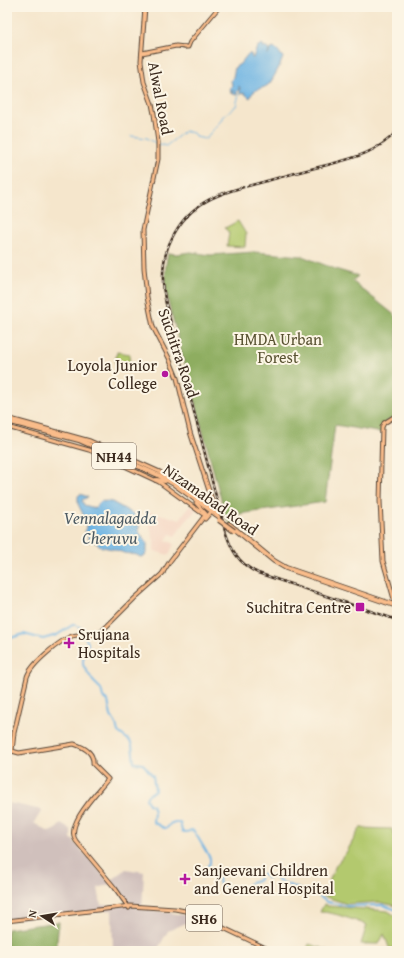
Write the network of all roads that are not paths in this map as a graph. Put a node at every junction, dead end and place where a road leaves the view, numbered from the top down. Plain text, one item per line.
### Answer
1 (145, 7) edge
2 (219, 7) edge
3 (142, 49) junction
4 (148, 51) junction
5 (142, 53) junction
6 (144, 264) joint
7 (397, 415) edge
8 (7, 421) edge
9 (7, 427) edge
10 (13, 427) junction
11 (65, 435) junction
12 (77, 445) junction
13 (115, 457) junction
14 (141, 472) junction
15 (156, 480) junction
16 (164, 481) junction
17 (194, 502) junction
18 (213, 505) junction
19 (211, 512) junction
20 (203, 514) dead end
21 (219, 518) junction
22 (269, 558) junction
23 (169, 563) junction
24 (397, 606) edge
25 (129, 907) junction
26 (7, 921) edge
27 (270, 951) edge

1 - 3 main road, Alwal Road
2 - 4 main road
3 - 4 main road
3 - 5 main road, Alwal Road
4 - 5 main road
5 - 6 main road, Alwal Road
6 - 18 main road, Suchitra Road
7 - 24 main road
8 - 10 highway, Nizamabad Road / NH44
8 - 11 highway, Nizamabad Road / NH44
9 - 10 main road, Nizamabad Road
10 - 12 highway, Nizamabad Road / NH44
11 - 13 highway, Nizamabad Road / NH44
11 - 18 main road, Nizamabad Road
12 - 13 highway, Nizamabad Road / NH44
12 - 14 main road, Nizamabad Road
13 - 14 highway, Nizamabad Road / NH44
13 - 17 highway, Nizamabad Road / NH44
14 - 15 main road, Nizamabad Road
14 - 16 highway, Nizamabad Road / NH44
15 - 16 highway
15 - 17 main road, Nizamabad Road
16 - 17 highway, Nizamabad Road / NH44
17 - 19 highway, Nizamabad Road / NH44
17 - 20 main road
17 - 23 main road
18 - 19 highway
19 - 21 highway, Nizamabad Road / NH44
19 - 23 main road
21 - 22 highway, Nizamabad Road / NH44, bridge
21 - 22 highway, Nizamabad Road / NH44, bridge
22 - 24 highway, Nizamabad Road / NH44
23 - 25 main road
25 - 26 main road, SH6
25 - 27 main road, SH6

